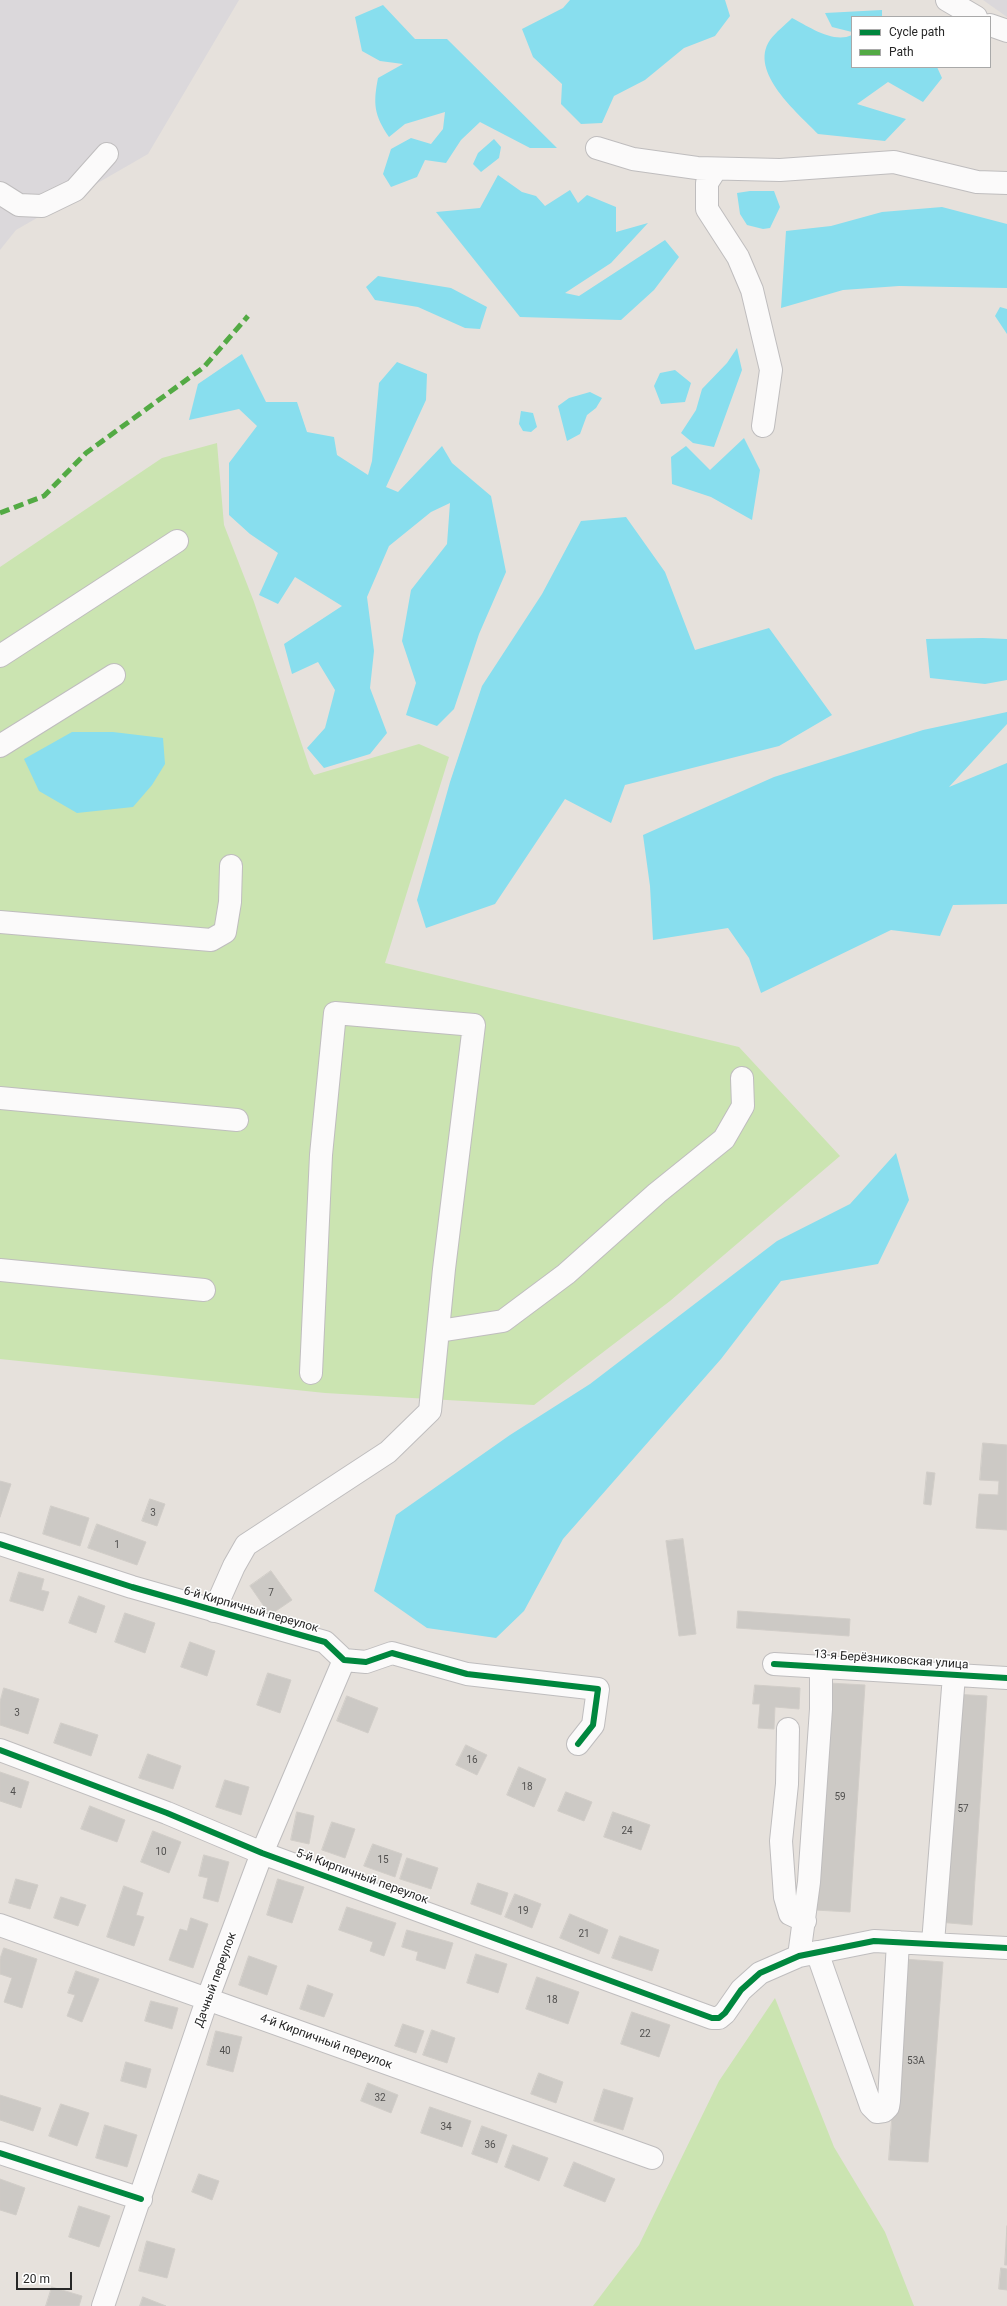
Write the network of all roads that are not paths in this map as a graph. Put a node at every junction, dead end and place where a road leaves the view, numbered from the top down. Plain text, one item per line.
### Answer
1 (947, 0) edge
2 (974, 16) edge
3 (991, 25) edge
4 (1007, 31) edge
5 (597, 148) dead end
6 (107, 154) dead end
7 (716, 168) junction
8 (1007, 183) edge
9 (0, 193) edge
10 (763, 426) dead end
11 (177, 541) dead end
12 (0, 656) edge
13 (114, 675) dead end
14 (0, 746) edge
15 (231, 866) dead end
16 (0, 922) edge
17 (742, 1078) dead end
18 (0, 1098) edge
19 (237, 1120) dead end
20 (0, 1270) edge
21 (204, 1290) dead end
22 (439, 1331) junction
23 (311, 1373) dead end
24 (0, 1544) edge
25 (214, 1611) junction
26 (344, 1660) junction
27 (774, 1664) dead end
28 (821, 1667) junction
29 (954, 1675) junction
30 (1007, 1678) edge
31 (788, 1728) dead end
32 (578, 1744) dead end
33 (0, 1750) edge
34 (262, 1852) junction
35 (805, 1921) junction
36 (0, 1925) edge
37 (898, 1942) junction
38 (933, 1943) junction
39 (1007, 1948) edge
40 (808, 1954) junction
41 (207, 2000) junction
42 (0, 2153) edge
43 (652, 2158) dead end
44 (141, 2198) junction
45 (103, 2306) edge

1 - 2 street
3 - 4 street
5 - 7 street
6 - 9 street
7 - 8 street
7 - 10 street
11 - 12 street
13 - 14 street
15 - 16 street
17 - 22 street
18 - 19 street
20 - 21 street
22 - 23 street
22 - 25 street
24 - 25 street, 6-й Кирпичный переулок
25 - 26 street, 6-й Кирпичный переулок
26 - 32 street
26 - 34 street, Дачный переулок
27 - 28 street, 13-я Берёзниковская улица
28 - 29 street, 13-я Берёзниковская улица
28 - 35 street
29 - 30 street, 13-я Берёзниковская улица
29 - 38 street
31 - 35 street
33 - 34 street, 5-й Кирпичный переулок
34 - 40 street, 5-й Кирпичный переулок
34 - 41 street, Дачный переулок
35 - 40 street
36 - 41 street, 4-й Кирпичный переулок
37 - 38 street
37 - 40 street
37 - 40 street
38 - 39 street
41 - 43 street, 4-й Кирпичный переулок
41 - 44 street, Дачный переулок
42 - 44 street
44 - 45 street, Дачный переулок

